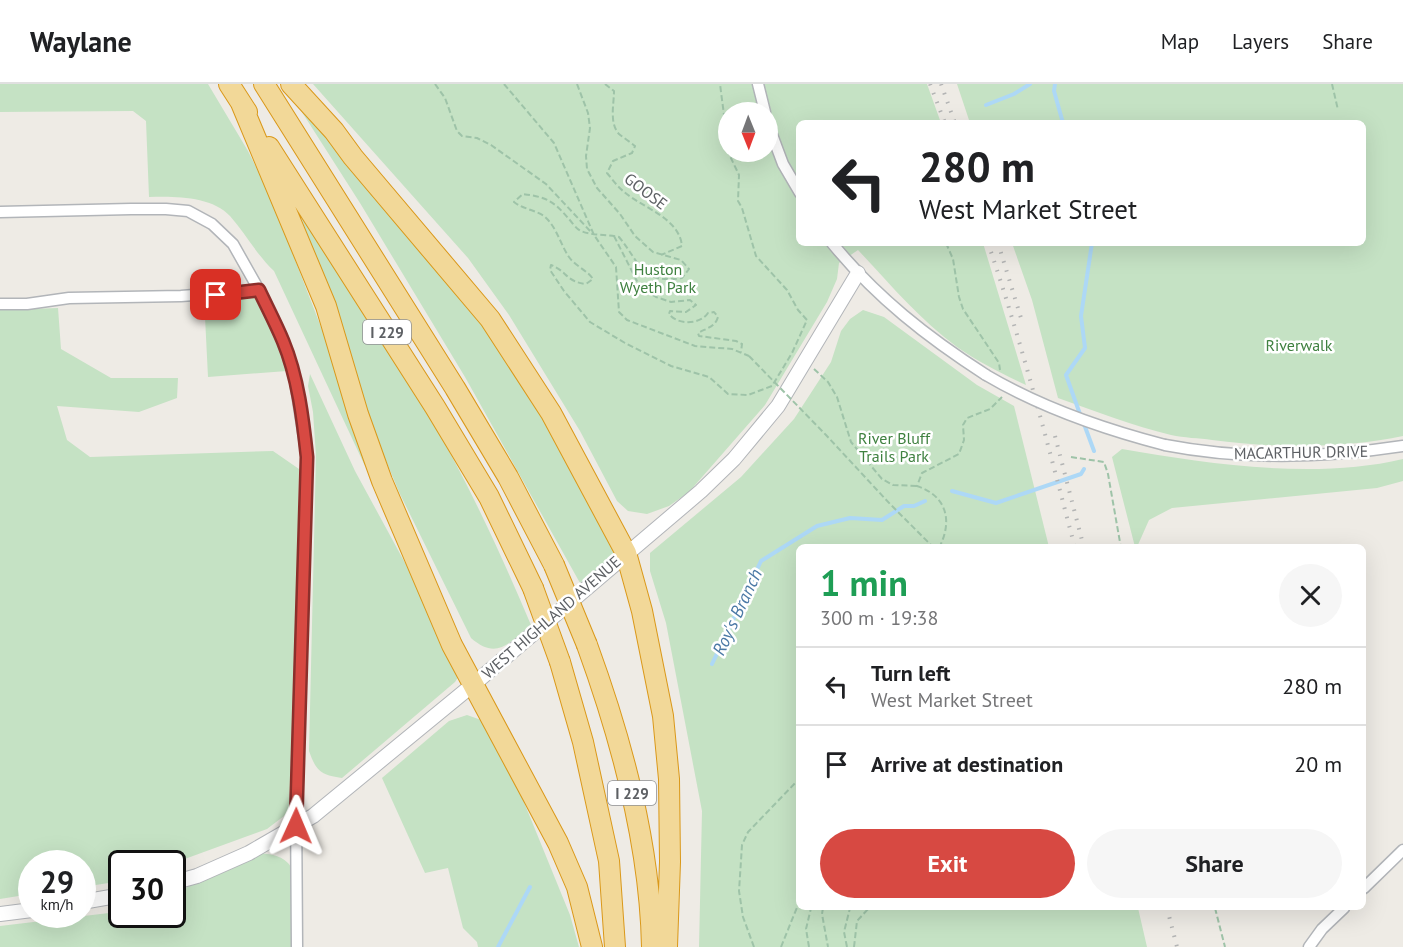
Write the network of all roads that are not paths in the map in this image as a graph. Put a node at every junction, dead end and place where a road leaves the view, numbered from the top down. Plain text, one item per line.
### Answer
1 (229, 84) edge
2 (264, 84) edge
3 (291, 84) edge
4 (758, 84) edge
5 (762, 102) edge
6 (241, 103) junction
7 (778, 150) edge
8 (796, 187) edge
9 (0, 212) edge
10 (835, 246) edge
11 (858, 273) junction
12 (259, 290) junction
13 (0, 304) edge
14 (1403, 446) edge
15 (626, 553) junction
16 (473, 684) junction
17 (296, 826) junction
18 (1403, 850) edge
19 (186, 879) edge
20 (1366, 886) edge
21 (1342, 910) edge
22 (18, 912) edge
23 (0, 914) edge
24 (297, 947) edge
25 (592, 947) edge
26 (615, 947) edge
27 (652, 947) edge
28 (667, 947) edge
29 (1309, 947) edge

1 - 6 highway, I 229
2 - 27 highway, I 229, bridge
3 - 15 highway
4 - 5 street
6 - 16 highway
6 - 26 highway, I 229, bridge
7 - 8 street
9 - 12 street
10 - 11 street, MACARTHUR DRIVE
11 - 14 street, MACARTHUR DRIVE, bridge
11 - 15 street, WEST HIGHLAND AVENUE
12 - 13 street
12 - 17 street
15 - 16 street, WEST HIGHLAND AVENUE
15 - 28 highway
16 - 17 street, WEST HIGHLAND AVENUE
16 - 25 highway
17 - 19 street, WEST HIGHLAND AVENUE
17 - 24 street
18 - 20 street
21 - 29 street
22 - 23 street

